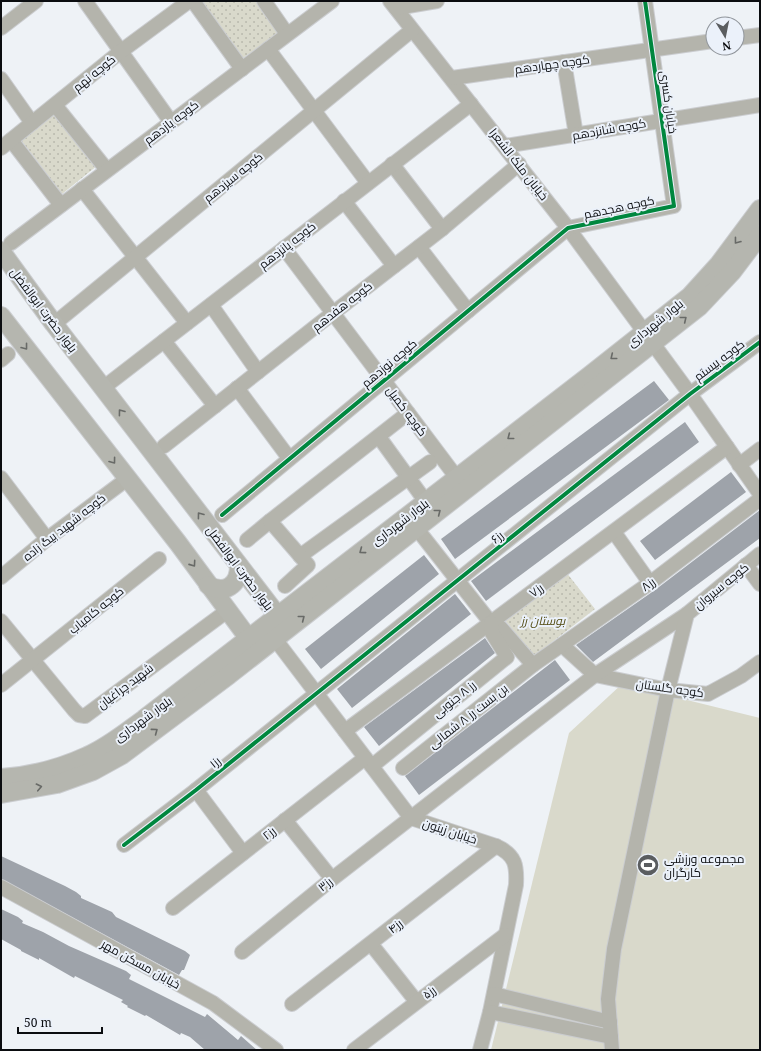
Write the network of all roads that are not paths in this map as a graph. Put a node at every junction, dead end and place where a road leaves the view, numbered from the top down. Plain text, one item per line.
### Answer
1 (36, 1) edge
2 (84, 1) edge
3 (189, 1) edge
4 (193, 1) edge
5 (264, 1) edge
6 (332, 1) edge
7 (437, 1) edge
8 (645, 1) edge
9 (393, 4) edge
10 (1, 28) edge
11 (412, 30) junction
12 (287, 34) junction
13 (760, 35) edge
14 (745, 37) edge
15 (705, 42) edge
16 (268, 49) junction
17 (652, 50) junction
18 (120, 52) junction
19 (564, 62) junction
20 (242, 69) junction
21 (452, 78) junction
22 (1, 79) edge
23 (55, 104) junction
24 (472, 104) junction
25 (760, 105) edge
26 (314, 110) junction
27 (662, 120) junction
28 (171, 122) junction
29 (32, 123) junction
30 (576, 135) junction
31 (6, 144) edge
32 (505, 146) junction
33 (392, 164) junction
34 (519, 164) junction
35 (107, 170) junction
36 (368, 183) junction
37 (82, 189) junction
38 (344, 201) junction
39 (61, 205) junction
40 (674, 206) joint
41 (760, 209) edge
42 (568, 228) junction
43 (442, 229) junction
44 (760, 235) edge
45 (419, 246) junction
46 (6, 247) edge
47 (284, 248) junction
48 (135, 257) junction
49 (394, 266) junction
50 (211, 305) junction
51 (468, 311) junction
52 (333, 313) junction
53 (1, 316) edge
54 (187, 323) junction
55 (54, 324) junction
56 (648, 337) junction
57 (164, 341) junction
58 (759, 345) edge
59 (258, 372) junction
60 (384, 380) junction
61 (103, 388) junction
62 (238, 388) junction
63 (690, 394) junction
64 (215, 406) junction
65 (408, 413) junction
66 (379, 437) junction
67 (164, 446) dead end
68 (727, 447) junction
69 (760, 449) edge
70 (290, 458) junction
71 (430, 462) dead end
72 (739, 465) junction
73 (1, 478) edge
74 (409, 478) junction
75 (457, 478) junction
76 (127, 479) junction
77 (760, 494) edge
78 (760, 499) edge
79 (426, 502) junction
80 (222, 515) dead end
81 (270, 521) junction
82 (417, 529) junction
83 (614, 532) junction
84 (47, 539) junction
85 (247, 540) dead end
86 (760, 554) edge
87 (300, 556) junction
88 (159, 559) dead end
89 (746, 565) junction
90 (239, 566) junction
91 (1, 577) edge
92 (459, 580) junction
93 (650, 583) junction
94 (760, 584) edge
95 (208, 585) junction
96 (284, 586) dead end
97 (228, 611) junction
98 (687, 614) junction
99 (278, 616) junction
100 (1, 621) edge
101 (491, 623) junction
102 (249, 638) junction
103 (275, 639) junction
104 (562, 645) junction
105 (33, 661) junction
106 (760, 662) edge
107 (533, 665) junction
108 (595, 675) junction
109 (1, 685) edge
110 (668, 690) junction
111 (316, 694) junction
112 (345, 731) junction
113 (368, 762) junction
114 (402, 768) dead end
115 (1, 778) edge
116 (196, 790) junction
117 (1, 794) edge
118 (411, 818) junction
119 (285, 820) junction
120 (124, 845) dead end
121 (496, 846) junction
122 (243, 853) junction
123 (332, 879) junction
124 (1, 887) edge
125 (173, 908) dead end
126 (506, 936) junction
127 (371, 944) junction
128 (242, 952) dead end
129 (494, 994) junction
130 (416, 1001) junction
131 (292, 1004) dead end
132 (490, 1012) junction
133 (610, 1022) junction
134 (611, 1044) edge
135 (478, 1048) edge
136 (276, 1050) edge
137 (354, 1050) edge

1 - 10 street
2 - 18 street
3 - 18 street, کوچه نهم
4 - 20 street
5 - 12 street
6 - 12 street, کوچه یازدهم
7 - 9 street
8 - 17 street, خیابان کسری
9 - 11 street, خیابان ملک الشعرا
11 - 21 street, خیابان ملک الشعرا
11 - 26 street, کوچه سیزدهم
12 - 16 street, کوچه یازدهم
13 - 14 street
15 - 17 street, کوچه چهاردهم
16 - 20 street, کوچه یازدهم
16 - 26 street
17 - 19 street, کوچه چهاردهم
17 - 27 street, خیابان کسری
18 - 23 street, کوچه نهم
18 - 28 street
19 - 21 street, کوچه چهاردهم
19 - 30 street
20 - 28 street, کوچه یازدهم
21 - 24 street, خیابان ملک الشعرا
22 - 29 street
23 - 29 street, کوچه نهم
23 - 35 street
24 - 32 street, خیابان ملک الشعرا
24 - 33 street, کوچه پانزدهم
25 - 27 street, کوچه شانزدهم
26 - 36 street
26 - 48 street, کوچه سیزدهم
27 - 30 street, کوچه شانزدهم
27 - 40 street, خیابان کسری
28 - 35 street, کوچه یازدهم
29 - 31 street, کوچه نهم
30 - 32 street, کوچه شانزدهم
31 - 39 street
32 - 34 street, خیابان ملک الشعرا
33 - 36 street, کوچه پانزدهم
33 - 43 street
34 - 42 street, خیابان ملک الشعرا
34 - 43 street, کوچه هفدهم
35 - 37 street, کوچه یازدهم
36 - 38 street, کوچه پانزدهم
37 - 39 street, کوچه یازدهم
37 - 48 street
38 - 47 street, کوچه پانزدهم
38 - 49 street
39 - 46 street, کوچه یازدهم
40 - 42 street, کوچه هجدهم
41 -> 56 main road, بلوار شهرداری
42 - 51 street, کوچه نوزدهم
42 - 56 street, خیابان ملک الشعرا
43 - 45 street, کوچه هفدهم
56 -> 44 main road, بلوار شهرداری
45 - 49 street, کوچه هفدهم
45 - 51 street
46 - 55 main road, بلوار حضرت ابوالفضل
47 - 50 street, کوچه پانزدهم
47 - 52 street, کوچه کمیل
48 - 54 street
48 - 55 street, کوچه سیزدهم
49 - 52 street, کوچه هفدهم
50 - 54 street, کوچه پانزدهم
50 - 59 street
51 - 60 street, کوچه نوزدهم
52 - 59 street, کوچه هفدهم
52 - 60 street, کوچه کمیل
53 -> 76 main road
54 - 57 street, کوچه پانزدهم
55 - 61 main road, بلوار حضرت ابوالفضل
56 - 63 street, خیابان ملک الشعرا
56 -> 75 main road, بلوار شهرداری
82 -> 56 main road, بلوار شهرداری
57 - 61 street, کوچه پانزدهم
57 - 64 street
58 - 63 street, کوچه بیستم
59 - 62 street, کوچه هفدهم
60 - 65 street, کوچه کمیل
60 - 70 street, کوچه نوزدهم
90 -> 61 main road, بلوار حضرت ابوالفضل
62 - 64 street, کوچه هفدهم
62 - 70 street
63 - 68 street, خیابان ملک الشعرا
63 - 92 street, رز۶
64 - 67 street, کوچه هفدهم
65 - 66 street
65 - 75 street, کوچه کمیل
66 - 74 street
66 - 81 street
68 - 72 street, خیابان ملک الشعرا
68 - 83 street, رز۷
69 - 72 street
70 - 80 street, کوچه نوزدهم
71 - 74 street
72 - 77 street, خیابان ملک الشعرا
73 - 84 street
74 - 79 street
74 - 87 street
75 - 79 main road, بلوار شهرداری
76 - 84 street, کوچه شهید بیگ زاده
76 -> 95 main road
78 - 93 street, رز۸
79 -> 99 main road, بلوار شهرداری
81 - 85 street
81 - 87 street
82 - 92 street
103 -> 82 main road, بلوار شهرداری
83 - 93 street
83 - 101 street, رز۷
84 - 91 street, کوچه شهید بیگ زاده
86 - 89 street, کوچه سیروان
87 - 96 street
88 - 105 street, کوچه کامیاب
89 - 94 street
89 - 98 street, کوچه سیروان
90 - 95 main road
90 - 99 main road, بلوار حضرت ابوالفضل
92 - 101 street
92 - 111 street, رز۶
93 - 104 street, رز۸
95 - 97 main road
97 - 102 main road
97 - 105 street, شهید چراغیان
98 - 108 street, رز۳
98 - 110 street, کوچه سیروان
99 - 102 main road, بلوار شهرداری
99 - 103 main road, بلوار حضرت ابوالفضل
100 - 105 street
101 - 107 street
101 - 112 street, رز۷
101 - 113 street, رز ۸ جنوبی
102 - 103 main road
102 - 115 main road, بلوار شهرداری
103 - 111 street, خیابان زیتون
117 -> 103 main road, بلوار شهرداری
104 - 107 street, رز۸
104 - 108 street
105 - 109 street, کوچه کامیاب
106 - 110 street, کوچه گلستان
107 - 114 street, بن بست رز ۸ شمالی
108 - 110 street, کوچه گلستان
108 - 118 street, رز۳
110 - 133 street, کوچه سیروان
111 - 112 street, خیابان زیتون
111 - 116 street, رز۱
112 - 113 street, خیابان زیتون
113 - 118 street, خیابان زیتون
113 - 119 street, رز۲
116 - 120 street, رز۱
116 - 122 street
118 - 121 street, خیابان زیتون
118 - 123 street, رز۳
119 - 122 street, رز۲
119 - 123 street
121 - 126 street, خیابان زیتون
121 - 127 street, رز۴
122 - 125 street, رز۲
123 - 128 street, رز۳
124 - 136 street, خیابان مسکن مهر
126 - 129 street, خیابان زیتون
126 - 130 street, رز۵
127 - 130 street
127 - 131 street, رز۴
129 - 132 street, خیابان زیتون
129 - 133 street
130 - 137 street, رز۵
132 - 134 street
132 - 135 street, خیابان زیتون
133 - 134 street, کوچه سیروان

